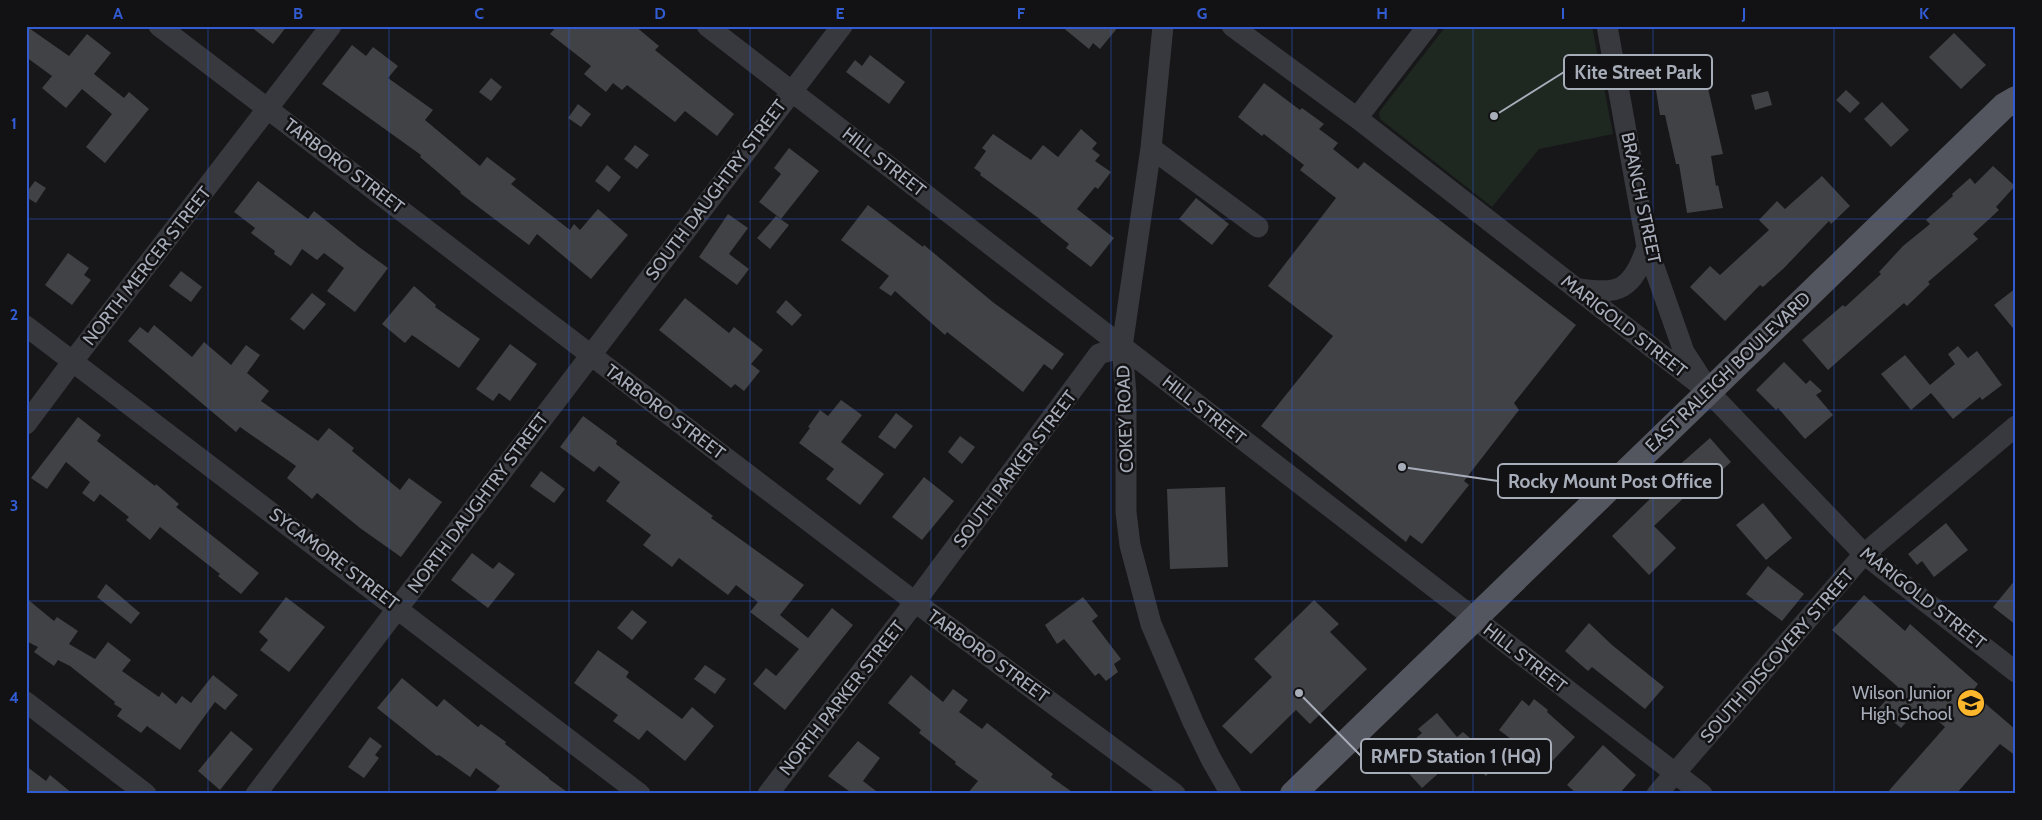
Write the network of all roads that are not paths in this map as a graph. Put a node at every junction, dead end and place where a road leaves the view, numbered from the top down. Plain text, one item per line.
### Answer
1 (159, 26) edge
2 (331, 26) edge
3 (707, 26) edge
4 (842, 26) edge
5 (1163, 26) edge
6 (1232, 26) edge
7 (1428, 26) edge
8 (1607, 26) edge
9 (792, 91) junction
10 (2016, 99) edge
11 (268, 109) junction
12 (1357, 118) junction
13 (1151, 148) junction
14 (1258, 227) dead end
15 (1647, 247) junction
16 (1574, 288) junction
17 (26, 326) edge
18 (1122, 347) junction
19 (590, 354) junction
20 (73, 361) junction
21 (1708, 391) junction
22 (26, 424) edge
23 (2016, 426) edge
24 (1864, 554) junction
25 (915, 602) junction
26 (398, 608) junction
27 (1473, 618) junction
28 (2016, 672) edge
29 (26, 702) edge
30 (1675, 773) junction
31 (146, 794) edge
32 (256, 794) edge
33 (640, 794) edge
34 (768, 794) edge
35 (1175, 794) edge
36 (1230, 794) edge
37 (1293, 794) edge
38 (1657, 794) edge
39 (1702, 794) edge

1 - 11 street, TARBORO STREET
2 - 11 street, NORTH MERCER STREET
3 - 9 street, HILL STREET
4 - 9 street, SOUTH DAUGHTRY STREET
5 - 13 street, COKEY ROAD
6 - 12 street, MARIGOLD STREET
7 - 12 street
8 - 15 street, BRANCH STREET
9 - 18 street, HILL STREET
9 - 19 street, SOUTH DAUGHTRY STREET
10 - 21 main road, EAST RALEIGH BOULEVARD
11 - 19 street, TARBORO STREET
11 - 20 street, NORTH MERCER STREET
12 - 16 street, MARIGOLD STREET
13 - 14 street
13 - 18 street, COKEY ROAD
15 - 16 street
15 - 21 street, BRANCH STREET
16 - 21 street, MARIGOLD STREET
17 - 20 street, SYCAMORE STREET
18 - 25 street, SOUTH PARKER STREET
18 - 27 street, HILL STREET
18 - 36 street, COKEY ROAD
19 - 25 street, TARBORO STREET
19 - 26 street, NORTH DAUGHTRY STREET
20 - 22 street, NORTH MERCER STREET
20 - 26 street, SYCAMORE STREET
21 - 24 street, MARIGOLD STREET
21 - 27 main road, EAST RALEIGH BOULEVARD
23 - 24 street, SOUTH DISCOVERY STREET
24 - 28 street, MARIGOLD STREET
24 - 30 street, SOUTH DISCOVERY STREET
25 - 34 street, NORTH PARKER STREET
25 - 35 street, TARBORO STREET
26 - 32 street, NORTH DAUGHTRY STREET
26 - 33 street, SYCAMORE STREET
27 - 30 street, HILL STREET
27 - 37 main road, EAST RALEIGH BOULEVARD
29 - 31 street
30 - 38 street, SOUTH DISCOVERY STREET
30 - 39 street, HILL STREET

